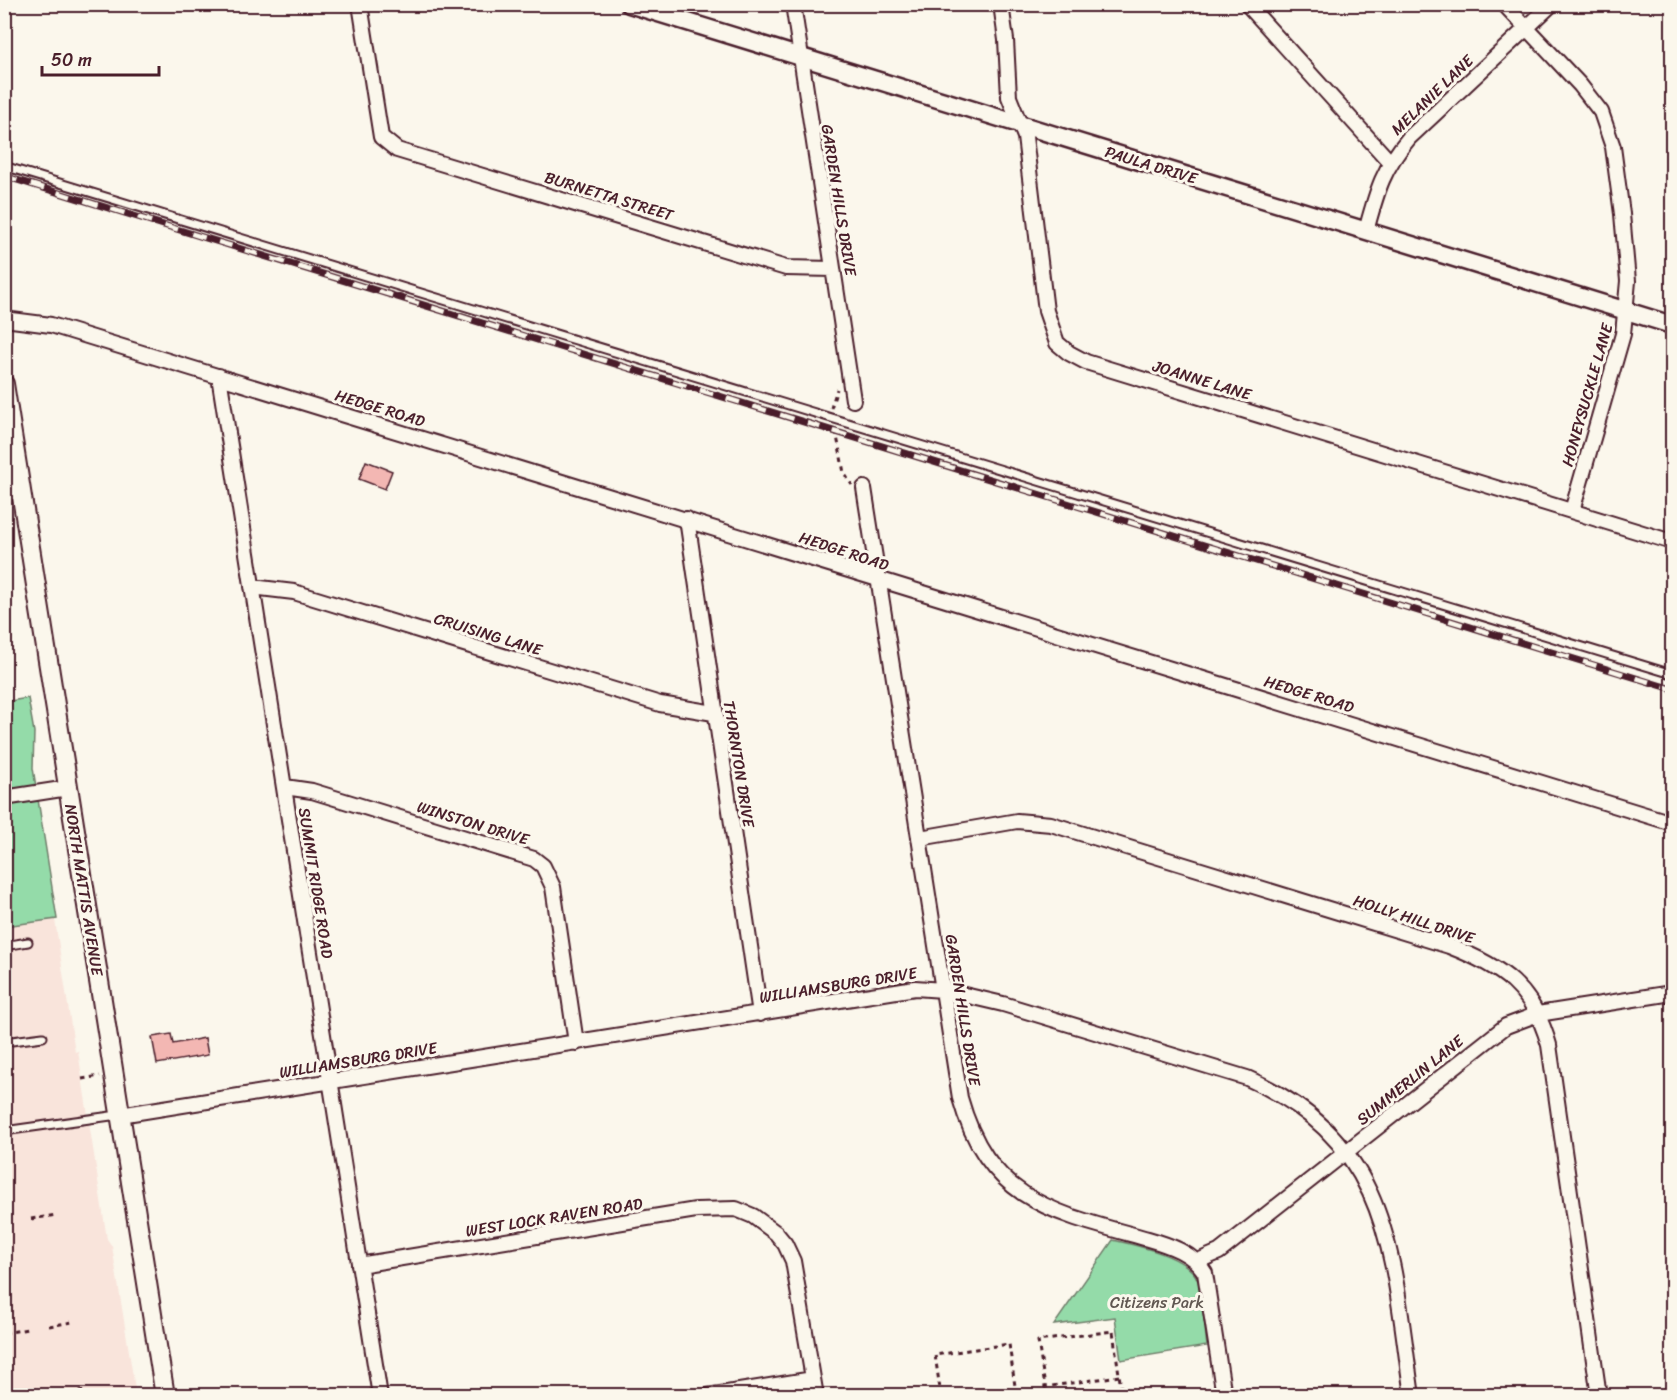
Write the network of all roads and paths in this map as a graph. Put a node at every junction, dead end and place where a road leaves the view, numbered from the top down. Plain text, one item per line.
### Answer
1 (360, 4) edge
2 (629, 4) edge
3 (793, 4) edge
4 (1001, 4) edge
5 (1247, 4) edge
6 (1504, 4) edge
7 (1552, 4) edge
8 (1526, 28) junction
9 (801, 58) junction
10 (1020, 124) junction
11 (1389, 161) junction
12 (4, 166) edge
13 (1366, 231) junction
14 (833, 269) junction
15 (1627, 310) junction
16 (4, 319) edge
17 (1672, 325) edge
18 (219, 376) junction
19 (850, 380) junction
20 (4, 384) edge
21 (853, 400) dead end
22 (832, 416) junction
23 (837, 440) dead end
24 (865, 491) joint
25 (13, 495) edge
26 (1572, 511) junction
27 (687, 519) junction
28 (1672, 542) edge
29 (878, 579) junction
30 (252, 586) junction
31 (1672, 674) edge
32 (714, 713) junction
33 (285, 787) junction
34 (68, 788) junction
35 (4, 798) edge
36 (1672, 823) edge
37 (920, 838) junction
38 (28, 942) dead end
39 (4, 946) edge
40 (943, 990) junction
41 (1672, 993) edge
42 (760, 1014) junction
43 (1538, 1014) junction
44 (43, 1037) dead end
45 (4, 1042) edge
46 (576, 1043) junction
47 (92, 1077) dead end
48 (82, 1079) dead end
49 (330, 1081) junction
50 (120, 1115) junction
51 (4, 1131) edge
52 (1347, 1153) junction
53 (57, 1215) dead end
54 (31, 1219) dead end
55 (11, 1222) dead end
56 (4, 1223) edge
57 (1198, 1261) junction
58 (359, 1265) junction
59 (73, 1322) dead end
60 (49, 1326) dead end
61 (28, 1329) dead end
62 (4, 1333) edge
63 (1119, 1376) junction
64 (813, 1379) junction
65 (84, 1391) dead end
66 (61, 1395) edge
67 (165, 1395) edge
68 (380, 1395) edge
69 (708, 1395) edge
70 (816, 1395) edge
71 (941, 1395) edge
72 (996, 1395) edge
73 (1122, 1395) edge
74 (1224, 1395) edge
75 (1412, 1395) edge
76 (1599, 1395) edge

1 - 14 street, BURNETTA STREET
2 - 9 street, PAULA DRIVE
3 - 9 street, GARDEN HILLS DRIVE
4 - 10 street, JOANNE LANE
5 - 11 street
6 - 8 street, HONEYSUCKLE LANE
7 - 8 street, MELANIE LANE
8 - 11 street, MELANIE LANE
8 - 15 street, HONEYSUCKLE LANE
9 - 10 street, PAULA DRIVE
9 - 14 street, GARDEN HILLS DRIVE
10 - 13 street, PAULA DRIVE
10 - 26 street, JOANNE LANE
11 - 13 street, MELANIE LANE
12 - 22 lane
13 - 15 street, PAULA DRIVE
14 - 19 street, GARDEN HILLS DRIVE
15 - 17 street, PAULA DRIVE
15 - 26 street, HONEYSUCKLE LANE
16 - 18 street, HEDGE ROAD
18 - 27 street, HEDGE ROAD
18 - 30 street, SUMMIT RIDGE ROAD
19 - 21 street, GARDEN HILLS DRIVE
19 - 22 path
20 - 25 main road, NORTH MATTIS AVENUE
22 - 31 lane
23 - 24 path
24 - 29 street, GARDEN HILLS DRIVE
25 - 34 main road, NORTH MATTIS AVENUE
26 - 28 street, JOANNE LANE
27 - 29 street, HEDGE ROAD
27 - 32 street, THORNTON DRIVE
29 - 36 street, HEDGE ROAD
29 - 37 street, GARDEN HILLS DRIVE
30 - 32 street, CRUISING LANE
30 - 33 street, SUMMIT RIDGE ROAD
32 - 42 street, THORNTON DRIVE
33 - 46 street, WINSTON DRIVE
33 - 49 street, SUMMIT RIDGE ROAD
34 - 35 street
34 - 50 main road, NORTH MATTIS AVENUE
37 - 40 street, GARDEN HILLS DRIVE
37 - 43 street, HOLLY HILL DRIVE
38 - 39 lane
40 - 42 street, WILLIAMSBURG DRIVE
40 - 52 street, WILLIAMSBURG DRIVE
40 - 57 street, GARDEN HILLS DRIVE
41 - 43 street, SUMMERLIN LANE
42 - 46 street, WILLIAMSBURG DRIVE
43 - 52 street, SUMMERLIN LANE
43 - 76 street, HOLLY HILL DRIVE
44 - 45 lane
46 - 49 street, WILLIAMSBURG DRIVE
47 - 48 path
49 - 50 street, WILLIAMSBURG DRIVE
49 - 58 street, SUMMIT RIDGE ROAD
50 - 51 lane
50 - 67 main road, NORTH MATTIS AVENUE
52 - 57 street, SUMMERLIN LANE
52 - 75 street, WILLIAMSBURG DRIVE
53 - 54 path
55 - 56 path
57 - 74 street
58 - 64 street, WEST LOCK RAVEN ROAD
58 - 68 street, SUMMIT RIDGE ROAD
59 - 60 path
61 - 62 path
63 - 63 path
63 - 73 path
64 - 69 street
64 - 70 street
65 - 66 path
71 - 72 path

